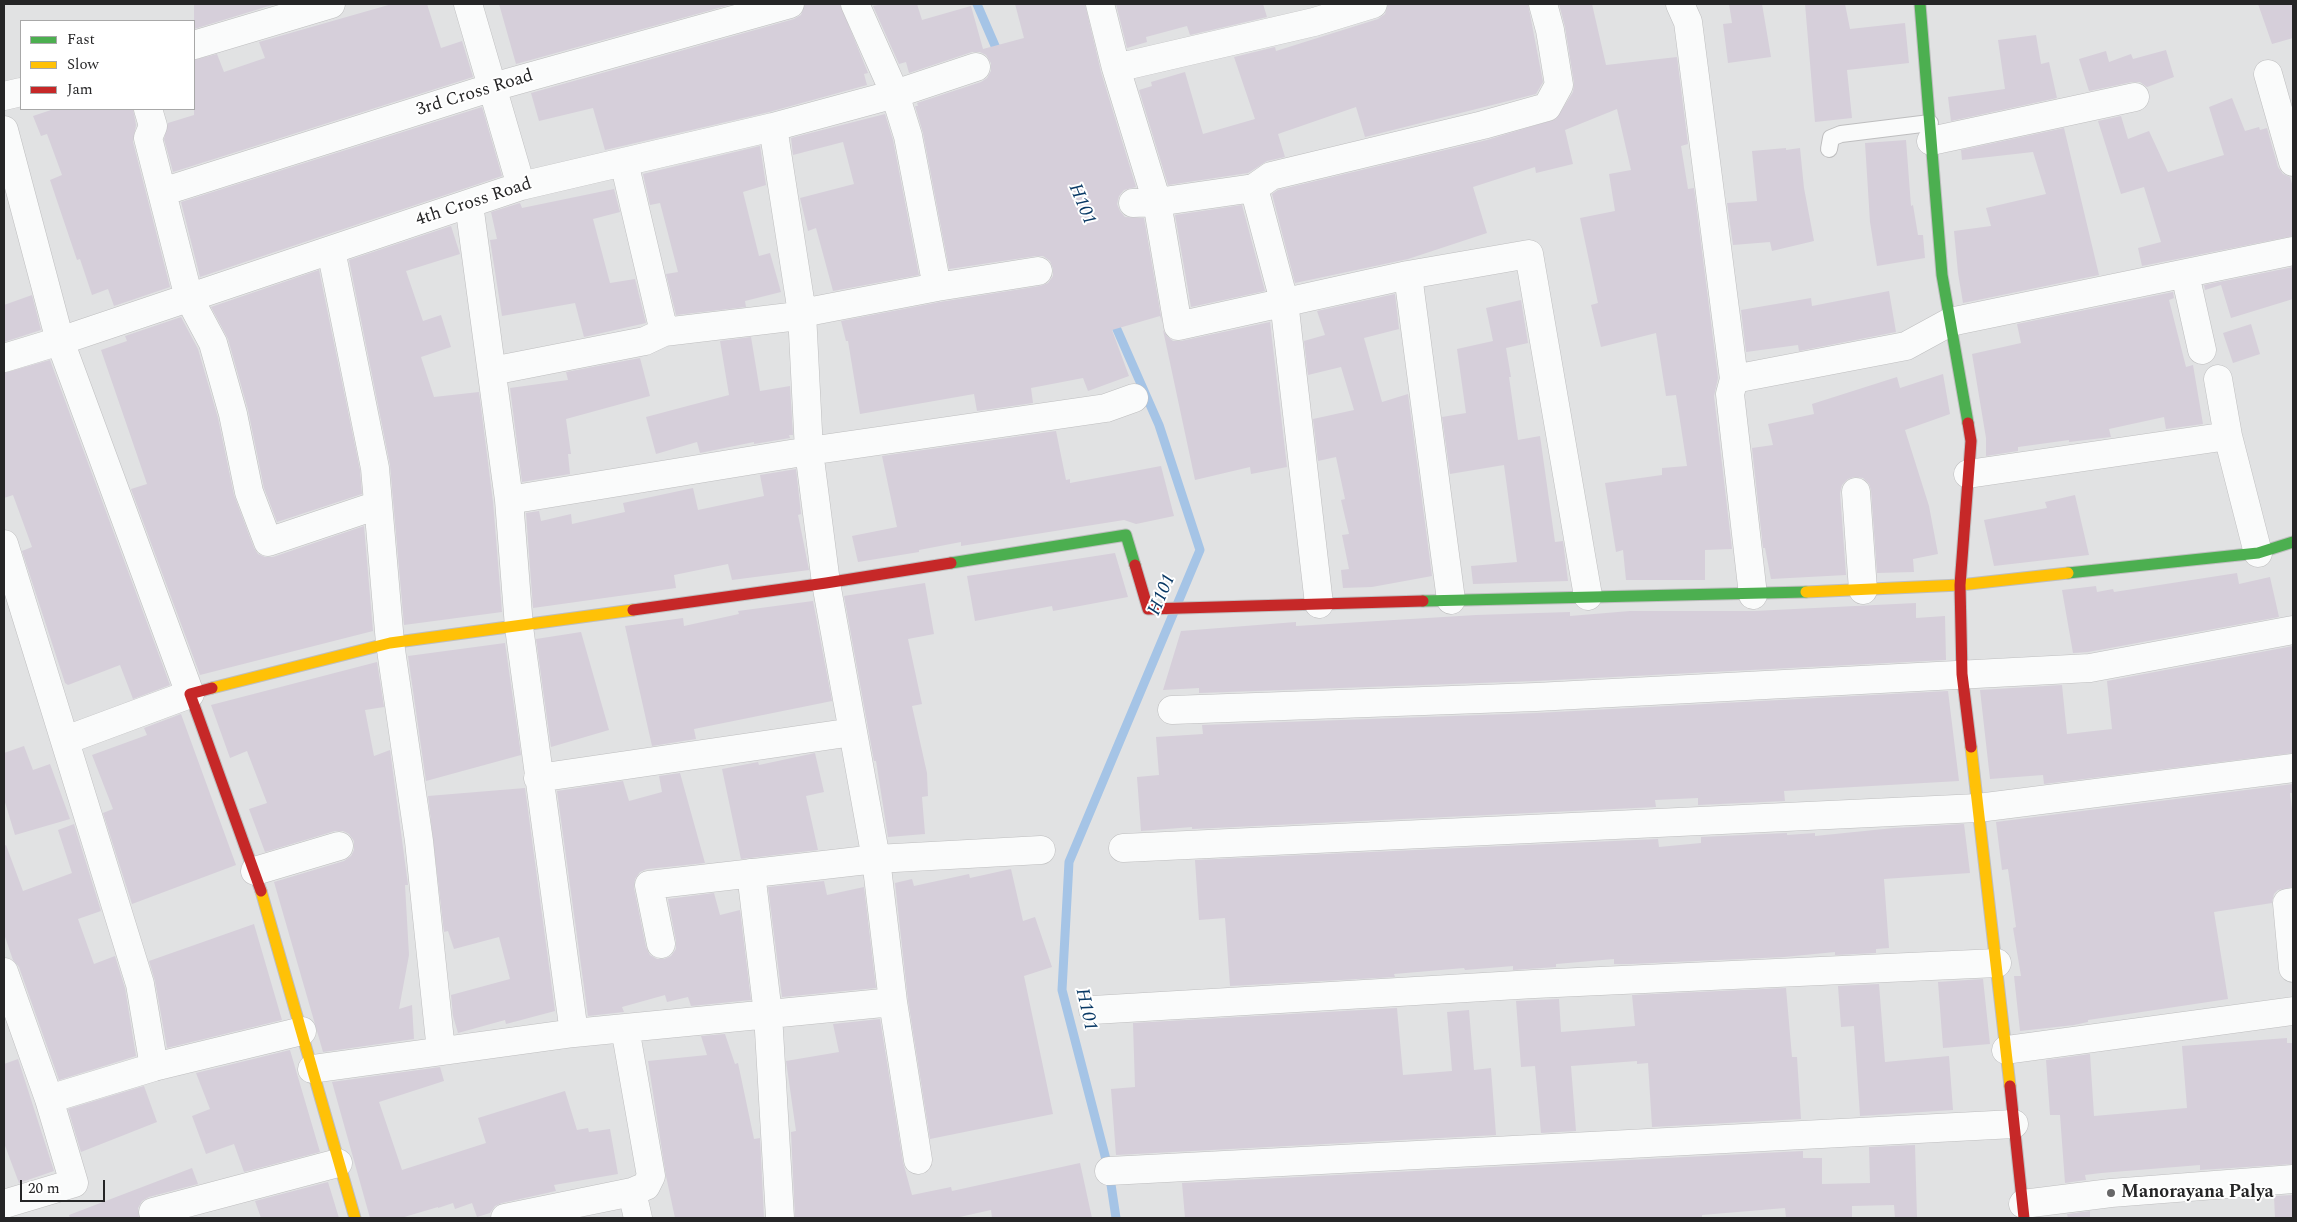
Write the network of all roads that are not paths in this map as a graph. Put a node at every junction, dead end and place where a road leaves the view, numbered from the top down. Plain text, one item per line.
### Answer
1 (331, 4) edge
2 (468, 4) edge
3 (790, 4) edge
4 (855, 4) edge
5 (1100, 4) edge
6 (1373, 4) edge
7 (1543, 4) edge
8 (1680, 4) edge
9 (1920, 4) edge
10 (1312, 13) edge
11 (195, 45) edge
12 (976, 67) dead end
13 (1116, 68) junction
14 (2268, 74) dead end
15 (492, 87) junction
16 (20, 92) edge
17 (895, 94) junction
18 (4, 96) edge
19 (2135, 98) dead end
20 (148, 110) edge
21 (773, 127) junction
22 (4, 130) edge
23 (1930, 132) junction
24 (1828, 149) dead end
25 (624, 162) junction
26 (2293, 162) edge
27 (521, 186) junction
28 (1254, 188) junction
29 (162, 192) junction
30 (1145, 202) junction
31 (469, 204) junction
32 (331, 250) junction
33 (2293, 251) edge
34 (1038, 271) dead end
35 (2185, 274) junction
36 (1408, 275) junction
37 (937, 287) junction
38 (189, 298) junction
39 (1284, 301) junction
40 (802, 313) junction
41 (1950, 322) junction
42 (664, 332) junction
43 (60, 341) junction
44 (2202, 350) dead end
45 (4, 358) edge
46 (492, 371) junction
47 (1734, 379) junction
48 (2218, 379) dead end
49 (1134, 398) dead end
50 (2228, 436) junction
51 (809, 451) junction
52 (1968, 474) junction
53 (1856, 492) dead end
54 (510, 500) junction
55 (378, 505) junction
56 (2293, 542) edge
57 (4, 544) edge
58 (2258, 553) junction
59 (826, 583) junction
60 (1960, 585) junction
61 (1863, 590) junction
62 (1752, 595) junction
63 (1588, 596) junction
64 (1451, 600) junction
65 (1319, 604) junction
66 (519, 626) junction
67 (2293, 630) edge
68 (390, 643) junction
69 (1962, 674) junction
70 (190, 694) junction
71 (1172, 710) dead end
72 (853, 732) junction
73 (66, 740) junction
74 (2293, 768) edge
75 (538, 778) junction
76 (1978, 808) junction
77 (338, 846) dead end
78 (1123, 848) dead end
79 (1041, 850) dead end
80 (876, 859) junction
81 (255, 872) junction
82 (751, 873) junction
83 (2293, 902) edge
84 (661, 944) dead end
85 (1997, 963) junction
86 (2293, 968) edge
87 (4, 972) edge
88 (893, 1002) junction
89 (1093, 1010) dead end
90 (2293, 1011) edge
91 (768, 1014) junction
92 (626, 1028) junction
93 (302, 1031) junction
94 (574, 1033) junction
95 (2006, 1050) junction
96 (441, 1051) junction
97 (154, 1067) junction
98 (312, 1069) junction
99 (49, 1099) junction
100 (2014, 1124) junction
101 (918, 1160) dead end
102 (338, 1163) junction
103 (1109, 1171) dead end
104 (2293, 1179) edge
105 (632, 1192) junction
106 (4, 1204) edge
107 (2024, 1211) edge
108 (154, 1212) dead end
109 (355, 1218) edge
110 (504, 1218) edge
111 (638, 1218) edge
112 (780, 1218) edge

1 - 11 street
2 - 15 street
3 - 15 street, 3rd Cross Road
4 - 17 street
5 - 13 street
6 - 10 street
7 - 28 street
8 - 47 street
9 - 23 street
10 - 13 street
12 - 17 street, 4th Cross Road
13 - 30 street
14 - 26 street
15 - 27 street
15 - 29 street, 3rd Cross Road
16 - 18 street
17 - 21 street, 4th Cross Road
17 - 37 street
19 - 23 street
20 - 29 street
21 - 25 street, 4th Cross Road
21 - 40 street
22 - 43 street
23 - 24 lane
23 - 41 street
25 - 27 street, 4th Cross Road
25 - 42 street
27 - 31 street, 4th Cross Road
28 - 30 street
28 - 39 street
29 - 38 street
30 - 39 street
31 - 32 street, 4th Cross Road
31 - 46 street
32 - 38 street, 4th Cross Road
32 - 55 street
33 - 35 street
34 - 37 street
35 - 41 street
35 - 44 street
36 - 39 street
36 - 63 street
36 - 64 street
37 - 40 street
38 - 43 street, 4th Cross Road
38 - 55 street
39 - 65 street
40 - 42 street
40 - 51 street
41 - 47 street
41 - 52 street
42 - 46 street
43 - 45 street, 4th Cross Road
43 - 70 street
46 - 54 street
47 - 62 street
48 - 50 street
49 - 51 street
50 - 52 street
50 - 58 street
51 - 54 street
51 - 59 street
52 - 60 street
53 - 61 street
54 - 66 street
55 - 68 street
56 - 58 street
57 - 73 street
58 - 60 street
59 - 65 street
59 - 66 street
59 - 72 street
60 - 61 street
60 - 69 street
61 - 62 street
62 - 63 street
63 - 64 street
64 - 65 street
66 - 68 street
66 - 75 street
67 - 69 street
68 - 70 street
68 - 96 street
69 - 71 street
69 - 76 street
70 - 73 street
70 - 81 street
72 - 75 street
72 - 80 street
73 - 97 street
74 - 76 street
75 - 94 street
76 - 78 street
76 - 85 street
77 - 81 street
79 - 80 street
80 - 82 street
80 - 88 street
81 - 93 street
82 - 84 street
82 - 91 street
83 - 86 street
85 - 89 street
85 - 95 street
87 - 99 street
88 - 91 street
88 - 101 street
90 - 95 street
91 - 92 street
91 - 112 street
92 - 94 street
92 - 105 street
93 - 97 street
93 - 98 street
94 - 96 street
95 - 100 street
96 - 98 street
97 - 99 street
98 - 102 street
99 - 106 street
100 - 103 street
100 - 107 street
102 - 108 street
102 - 109 street
104 - 107 street
105 - 110 street
105 - 111 street

